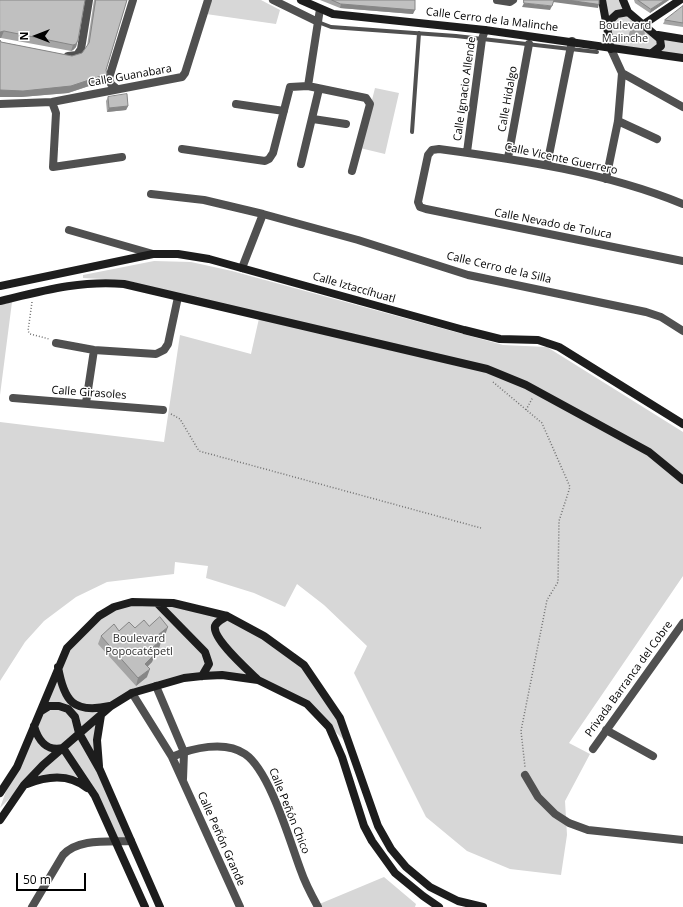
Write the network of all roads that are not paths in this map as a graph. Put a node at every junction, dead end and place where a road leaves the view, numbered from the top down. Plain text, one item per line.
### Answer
1 (89, 0) edge
2 (133, 0) edge
3 (208, 0) edge
4 (273, 0) edge
5 (301, 0) edge
6 (497, 0) edge
7 (513, 0) edge
8 (602, 0) edge
9 (623, 0) edge
10 (680, 0) edge
11 (320, 9) junction
12 (628, 12) junction
13 (318, 22) junction
14 (644, 24) junction
15 (605, 25) junction
16 (485, 30) junction
17 (419, 33) junction
18 (658, 36) junction
19 (683, 38) edge
20 (482, 39) junction
21 (529, 44) junction
22 (571, 45) junction
23 (611, 49) junction
24 (597, 52) dead end
25 (652, 54) junction
26 (63, 55) edge
27 (683, 58) edge
28 (622, 73) junction
29 (308, 86) junction
30 (116, 88) junction
31 (319, 89) junction
32 (52, 102) junction
33 (0, 104) edge
34 (236, 104) dead end
35 (683, 107) edge
36 (284, 111) junction
37 (313, 119) junction
38 (618, 121) junction
39 (346, 124) dead end
40 (412, 132) dead end
41 (657, 139) dead end
42 (182, 149) dead end
43 (467, 152) junction
44 (122, 157) dead end
45 (508, 158) junction
46 (301, 164) dead end
47 (547, 165) junction
48 (352, 171) dead end
49 (606, 179) junction
50 (151, 194) dead end
51 (683, 204) edge
52 (420, 207) joint
53 (263, 214) junction
54 (69, 230) dead end
55 (153, 254) junction
56 (683, 261) edge
57 (242, 268) junction
58 (0, 286) edge
59 (178, 297) junction
60 (0, 300) edge
61 (683, 330) edge
62 (56, 343) road end
63 (94, 350) junction
64 (13, 398) dead end
65 (86, 403) junction
66 (163, 410) road end
67 (683, 424) edge
68 (683, 480) edge
69 (157, 603) junction
70 (227, 616) junction
71 (683, 623) edge
72 (58, 666) junction
73 (202, 676) junction
74 (258, 680) junction
75 (156, 686) junction
76 (132, 693) junction
77 (111, 706) junction
78 (41, 711) junction
79 (101, 715) junction
80 (34, 726) junction
81 (606, 730) junction
82 (79, 733) junction
83 (63, 748) junction
84 (593, 748) dead end
85 (184, 752) junction
86 (653, 756) dead end
87 (172, 757) junction
88 (100, 770) junction
89 (526, 775) road end
90 (182, 779) junction
91 (24, 785) junction
92 (0, 793) edge
93 (95, 796) junction
94 (0, 820) edge
95 (683, 832) edge
96 (670, 839) junction
97 (683, 840) edge
98 (130, 841) junction
99 (115, 842) junction
100 (32, 907) edge
101 (145, 907) edge
102 (160, 907) edge
103 (240, 907) edge
104 (318, 907) edge
105 (439, 907) edge
106 (483, 907) edge

1 - 26 street
2 - 30 street
3 - 30 street, Calle Guanabara
4 - 13 street, Calle Cerro de la Malinche
5 - 11 street, Calle Cerro de la Malinche
6 - 7 street
8 - 15 street
9 - 12 street
10 - 14 street
11 - 13 street
11 - 16 street, Calle Cerro de la Malinche
12 - 14 street
12 - 15 street
13 - 17 lane, Calle Cerro de la Malinche
13 - 29 street
14 - 18 street
15 - 23 street
16 - 20 street, Calle Ignacio Allende
16 - 22 street, Calle Cerro de la Malinche
17 - 20 lane, Calle Cerro de la Malinche
17 - 40 lane
18 - 19 street
18 - 25 street
20 - 21 lane, Calle Cerro de la Malinche
20 - 43 street, Calle Ignacio Allende
21 - 22 lane, Calle Cerro de la Malinche
21 - 45 street, Calle Hidalgo
22 - 23 street, Calle Cerro de la Malinche
22 - 24 lane, Calle Cerro de la Malinche
22 - 47 street
23 - 25 street, Calle Cerro de la Malinche
23 - 28 street
25 - 27 street, Calle Cerro de la Malinche
28 - 35 street
28 - 38 street
29 - 31 street
29 - 36 street
30 - 32 street, Calle Guanabara
31 - 37 street
31 - 48 street
32 - 33 street, Calle Guanabara
32 - 44 street
34 - 36 street
36 - 42 street
37 - 39 street
37 - 46 street
38 - 41 street
38 - 49 street
43 - 45 street, Calle Vicente Guerrero
43 - 52 street, Calle Vicente Guerrero
45 - 47 street, Calle Vicente Guerrero
47 - 49 street, Calle Vicente Guerrero
49 - 51 street, Calle Vicente Guerrero
50 - 53 street, Calle Cerro de la Silla
52 - 56 street, Calle Nevado de Toluca
53 - 57 street
53 - 61 street, Calle Cerro de la Silla
54 - 55 street
55 - 57 street, Calle Iztaccíhuatl
55 - 58 street, Calle Iztaccíhuatl
57 - 67 street, Calle Iztaccíhuatl
59 - 60 street
59 - 63 street
59 - 68 street
62 - 63 street
63 - 65 street
64 - 65 street, Calle Girasoles
65 - 66 street, Calle Girasoles
69 - 70 street
69 - 72 street
69 - 73 street
70 - 74 street
70 - 106 street
71 - 81 street, Privada Barranca del Cobre
72 - 77 street
72 - 78 street
73 - 74 street
73 - 75 street
74 - 105 street
75 - 76 street
75 - 85 street, Calle Peñón Grande
76 - 77 street
76 - 87 street, Calle Peñón Grande
77 - 79 street
78 - 80 street
78 - 82 street
79 - 82 street
79 - 88 street
80 - 83 street
80 - 92 street
81 - 84 street, Privada Barranca del Cobre
81 - 86 street
82 - 83 street
82 - 88 street
83 - 91 street
83 - 93 street
85 - 87 street, Calle Peñón Chico
85 - 90 street, Calle Peñón Grande
85 - 104 street, Calle Peñón Chico
87 - 90 street, Calle Peñón Grande
88 - 98 street
89 - 96 street
90 - 103 street, Calle Peñón Grande
91 - 93 street
91 - 94 street
93 - 99 street
95 - 96 street
96 - 97 street
98 - 99 street
98 - 102 street
99 - 100 street
99 - 101 street

